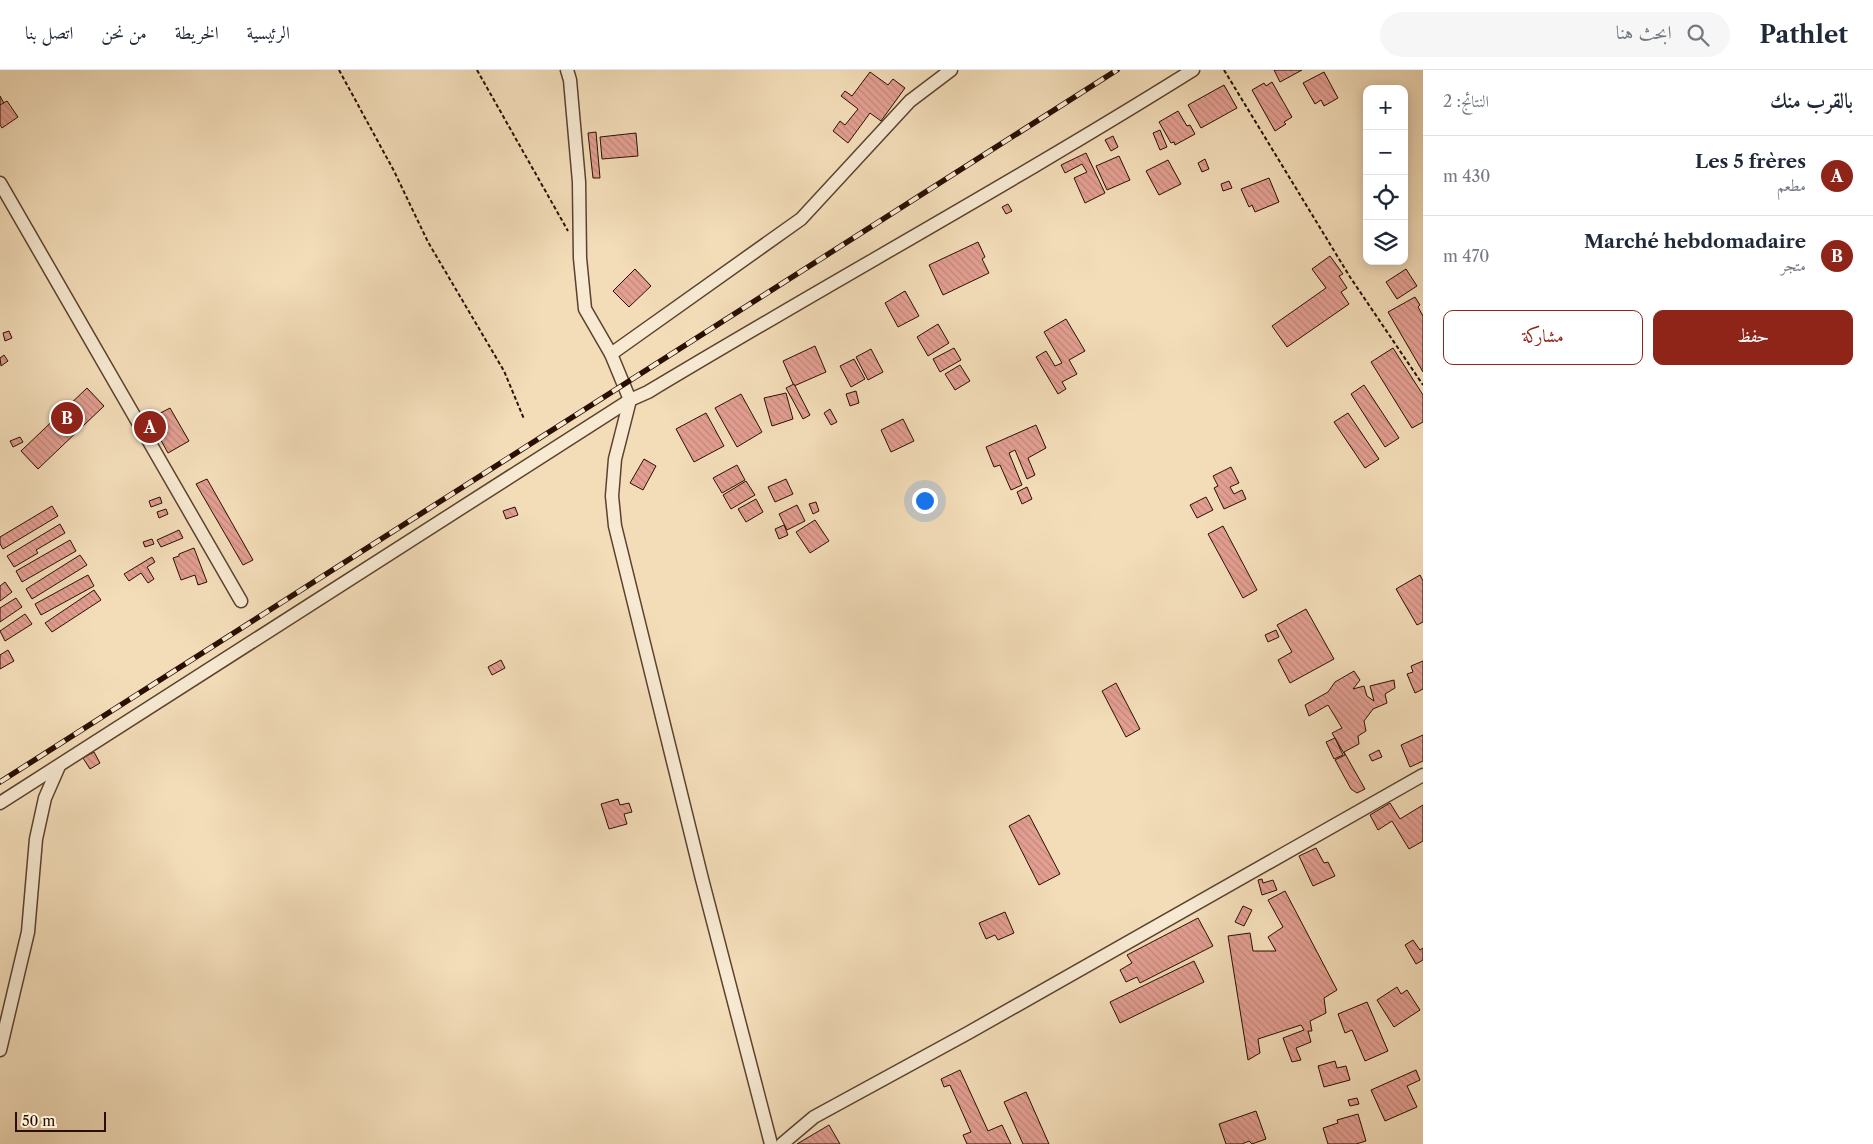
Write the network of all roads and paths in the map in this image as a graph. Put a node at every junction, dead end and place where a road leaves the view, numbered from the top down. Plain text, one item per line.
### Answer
1 (339, 70) edge
2 (477, 70) edge
3 (568, 70) edge
4 (951, 70) edge
5 (1193, 70) edge
6 (1224, 70) edge
7 (0, 183) edge
8 (580, 243) junction
9 (611, 354) junction
10 (1423, 385) edge
11 (630, 400) junction
12 (524, 419) dead end
13 (241, 601) dead end
14 (59, 766) junction
15 (1423, 775) edge
16 (0, 803) edge
17 (0, 1050) edge
18 (771, 1144) edge
19 (782, 1144) edge

1 - 12 path
2 - 8 path
3 - 8 street
4 - 9 street
5 - 11 street
6 - 10 path
7 - 13 street
8 - 9 street
9 - 11 street
11 - 14 street
11 - 18 street
14 - 16 street
14 - 17 street
15 - 19 street

